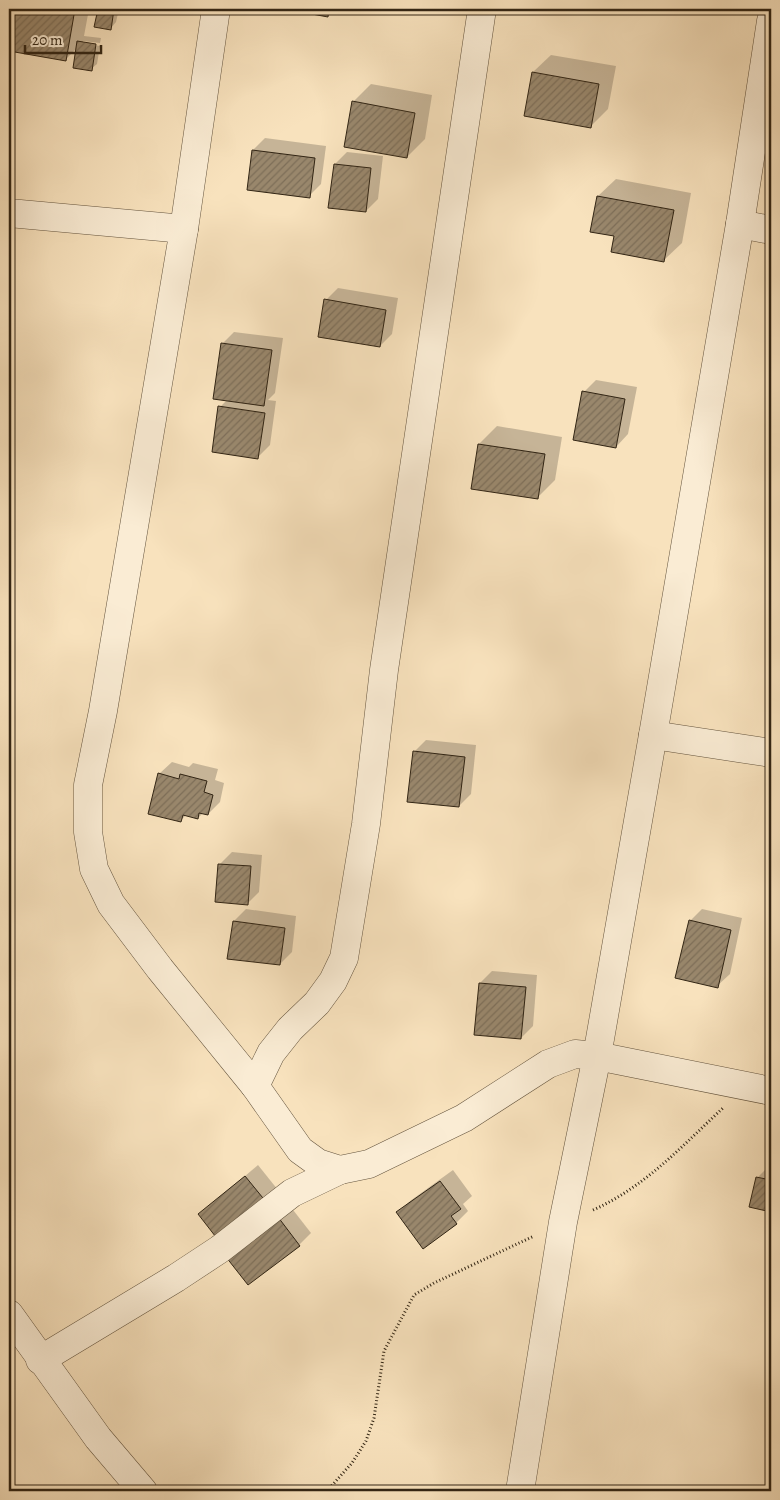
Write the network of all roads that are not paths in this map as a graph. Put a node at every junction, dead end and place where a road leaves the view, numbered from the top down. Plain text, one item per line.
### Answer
1 (216, 9) edge
2 (482, 9) edge
3 (771, 21) edge
4 (9, 213) edge
5 (740, 224) junction
6 (184, 228) junction
7 (771, 230) edge
8 (653, 735) junction
9 (771, 753) edge
10 (597, 1056) junction
11 (255, 1086) junction
12 (760, 1089) edge
13 (340, 1170) junction
14 (9, 1314) edge
15 (25, 1350) edge
16 (143, 1491) edge
17 (520, 1491) edge

1 - 6 street
2 - 11 street
3 - 5 street
4 - 6 street
5 - 7 street
5 - 8 street
6 - 11 street
8 - 9 street
8 - 10 street
10 - 12 street
10 - 13 street
10 - 17 street
11 - 13 street
13 - 15 street
14 - 15 street
15 - 16 street

